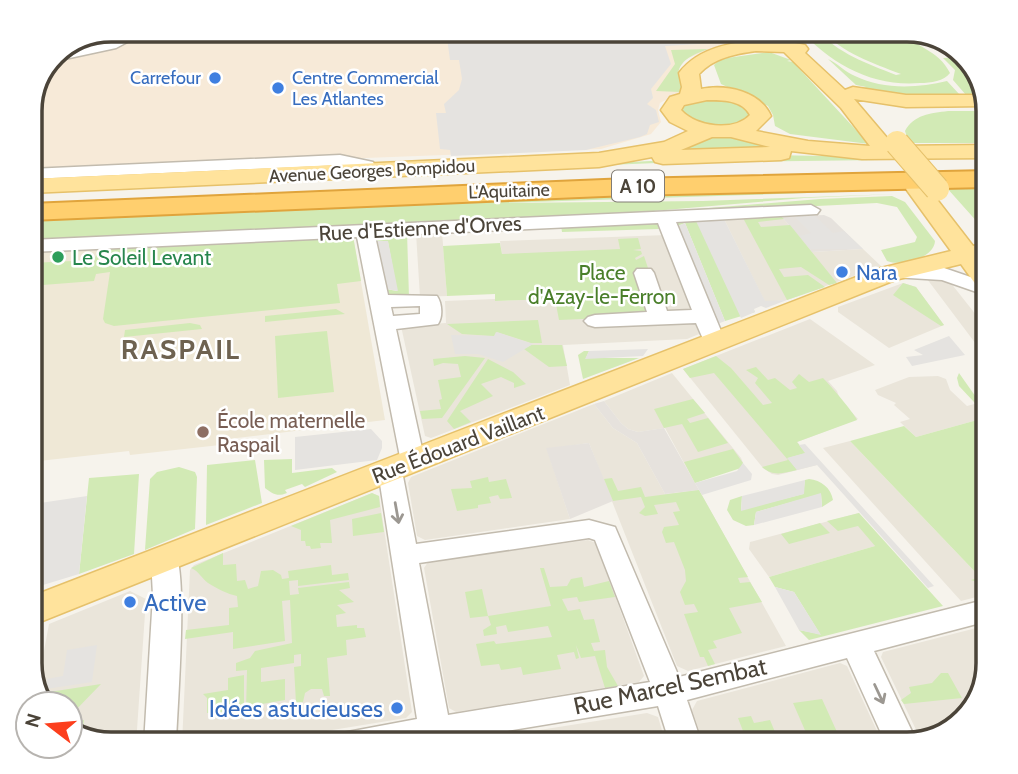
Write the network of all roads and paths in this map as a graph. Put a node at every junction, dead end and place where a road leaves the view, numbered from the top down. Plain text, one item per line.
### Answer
1 (117, 42) edge
2 (783, 44) edge
3 (73, 53) edge
4 (695, 65) junction
5 (853, 93) junction
6 (726, 95) junction
7 (689, 96) junction
8 (975, 101) edge
9 (976, 106) edge
10 (676, 118) junction
11 (759, 121) junction
12 (720, 130) junction
13 (889, 136) junction
14 (976, 147) edge
15 (976, 149) edge
16 (615, 159) junction
17 (976, 167) edge
18 (42, 176) edge
19 (976, 179) edge
20 (42, 185) edge
21 (288, 194) junction
22 (42, 199) edge
23 (811, 210) dead end
24 (42, 211) edge
25 (665, 216) junction
26 (365, 231) junction
27 (42, 245) edge
28 (976, 248) edge
29 (976, 256) edge
30 (644, 273) dead end
31 (886, 274) junction
32 (976, 286) edge
33 (379, 301) junction
34 (659, 318) junction
35 (594, 321) dead end
36 (384, 323) junction
37 (710, 330) junction
38 (401, 466) junction
39 (404, 555) junction
40 (165, 559) junction
41 (42, 607) edge
42 (976, 613) edge
43 (856, 644) junction
44 (668, 692) junction
45 (161, 732) edge
46 (435, 732) edge
47 (466, 732) edge
48 (682, 732) edge
49 (896, 732) edge

1 - 3 street
2 - 4 main road
2 - 5 main road
2 - 13 main road
4 - 6 main road
4 - 7 main road
5 - 8 main road
5 - 13 main road
6 - 7 main road
6 - 11 main road
7 - 10 main road, Avenue Georges Pompidou
9 - 13 main road
10 - 12 main road
10 - 18 main road, Avenue Georges Pompidou
11 - 12 main road, Avenue Georges Pompidou
11 - 15 main road
12 - 13 main road
12 - 16 main road, Avenue Georges Pompidou
13 - 14 main road
13 - 16 main road
13 - 28 main road
16 - 20 main road, Avenue Georges Pompidou
17 - 21 highway, L'Aquitaine / A 10
19 - 21 highway, L'Aquitaine / A 10
21 - 22 highway, L'Aquitaine / A 10
21 - 24 highway, L'Aquitaine / A 10
23 - 25 street, Rue d'Estienne d'Orves
25 - 26 street, Rue d'Estienne d'Orves
25 - 37 street
26 - 27 street, Rue d'Estienne d'Orves
26 - 33 street
29 - 31 main road, Rue Édouard Vaillant
30 - 34 street
31 - 32 street, Rue Édouard Vaillant
31 - 37 main road, Rue Édouard Vaillant
33 - 36 street
33 - 36 street
34 - 35 street
34 - 37 street
36 - 38 street
37 - 38 main road, Rue Édouard Vaillant
38 -> 39 street
38 - 40 main road, Rue Édouard Vaillant
39 - 44 street
39 - 46 street
40 - 41 main road, Rue Édouard Vaillant
40 - 45 street
42 - 43 street, Rue Marcel Sembat
43 - 44 street, Rue Marcel Sembat
43 -> 49 street
44 - 47 street, Rue Marcel Sembat
44 - 48 street

